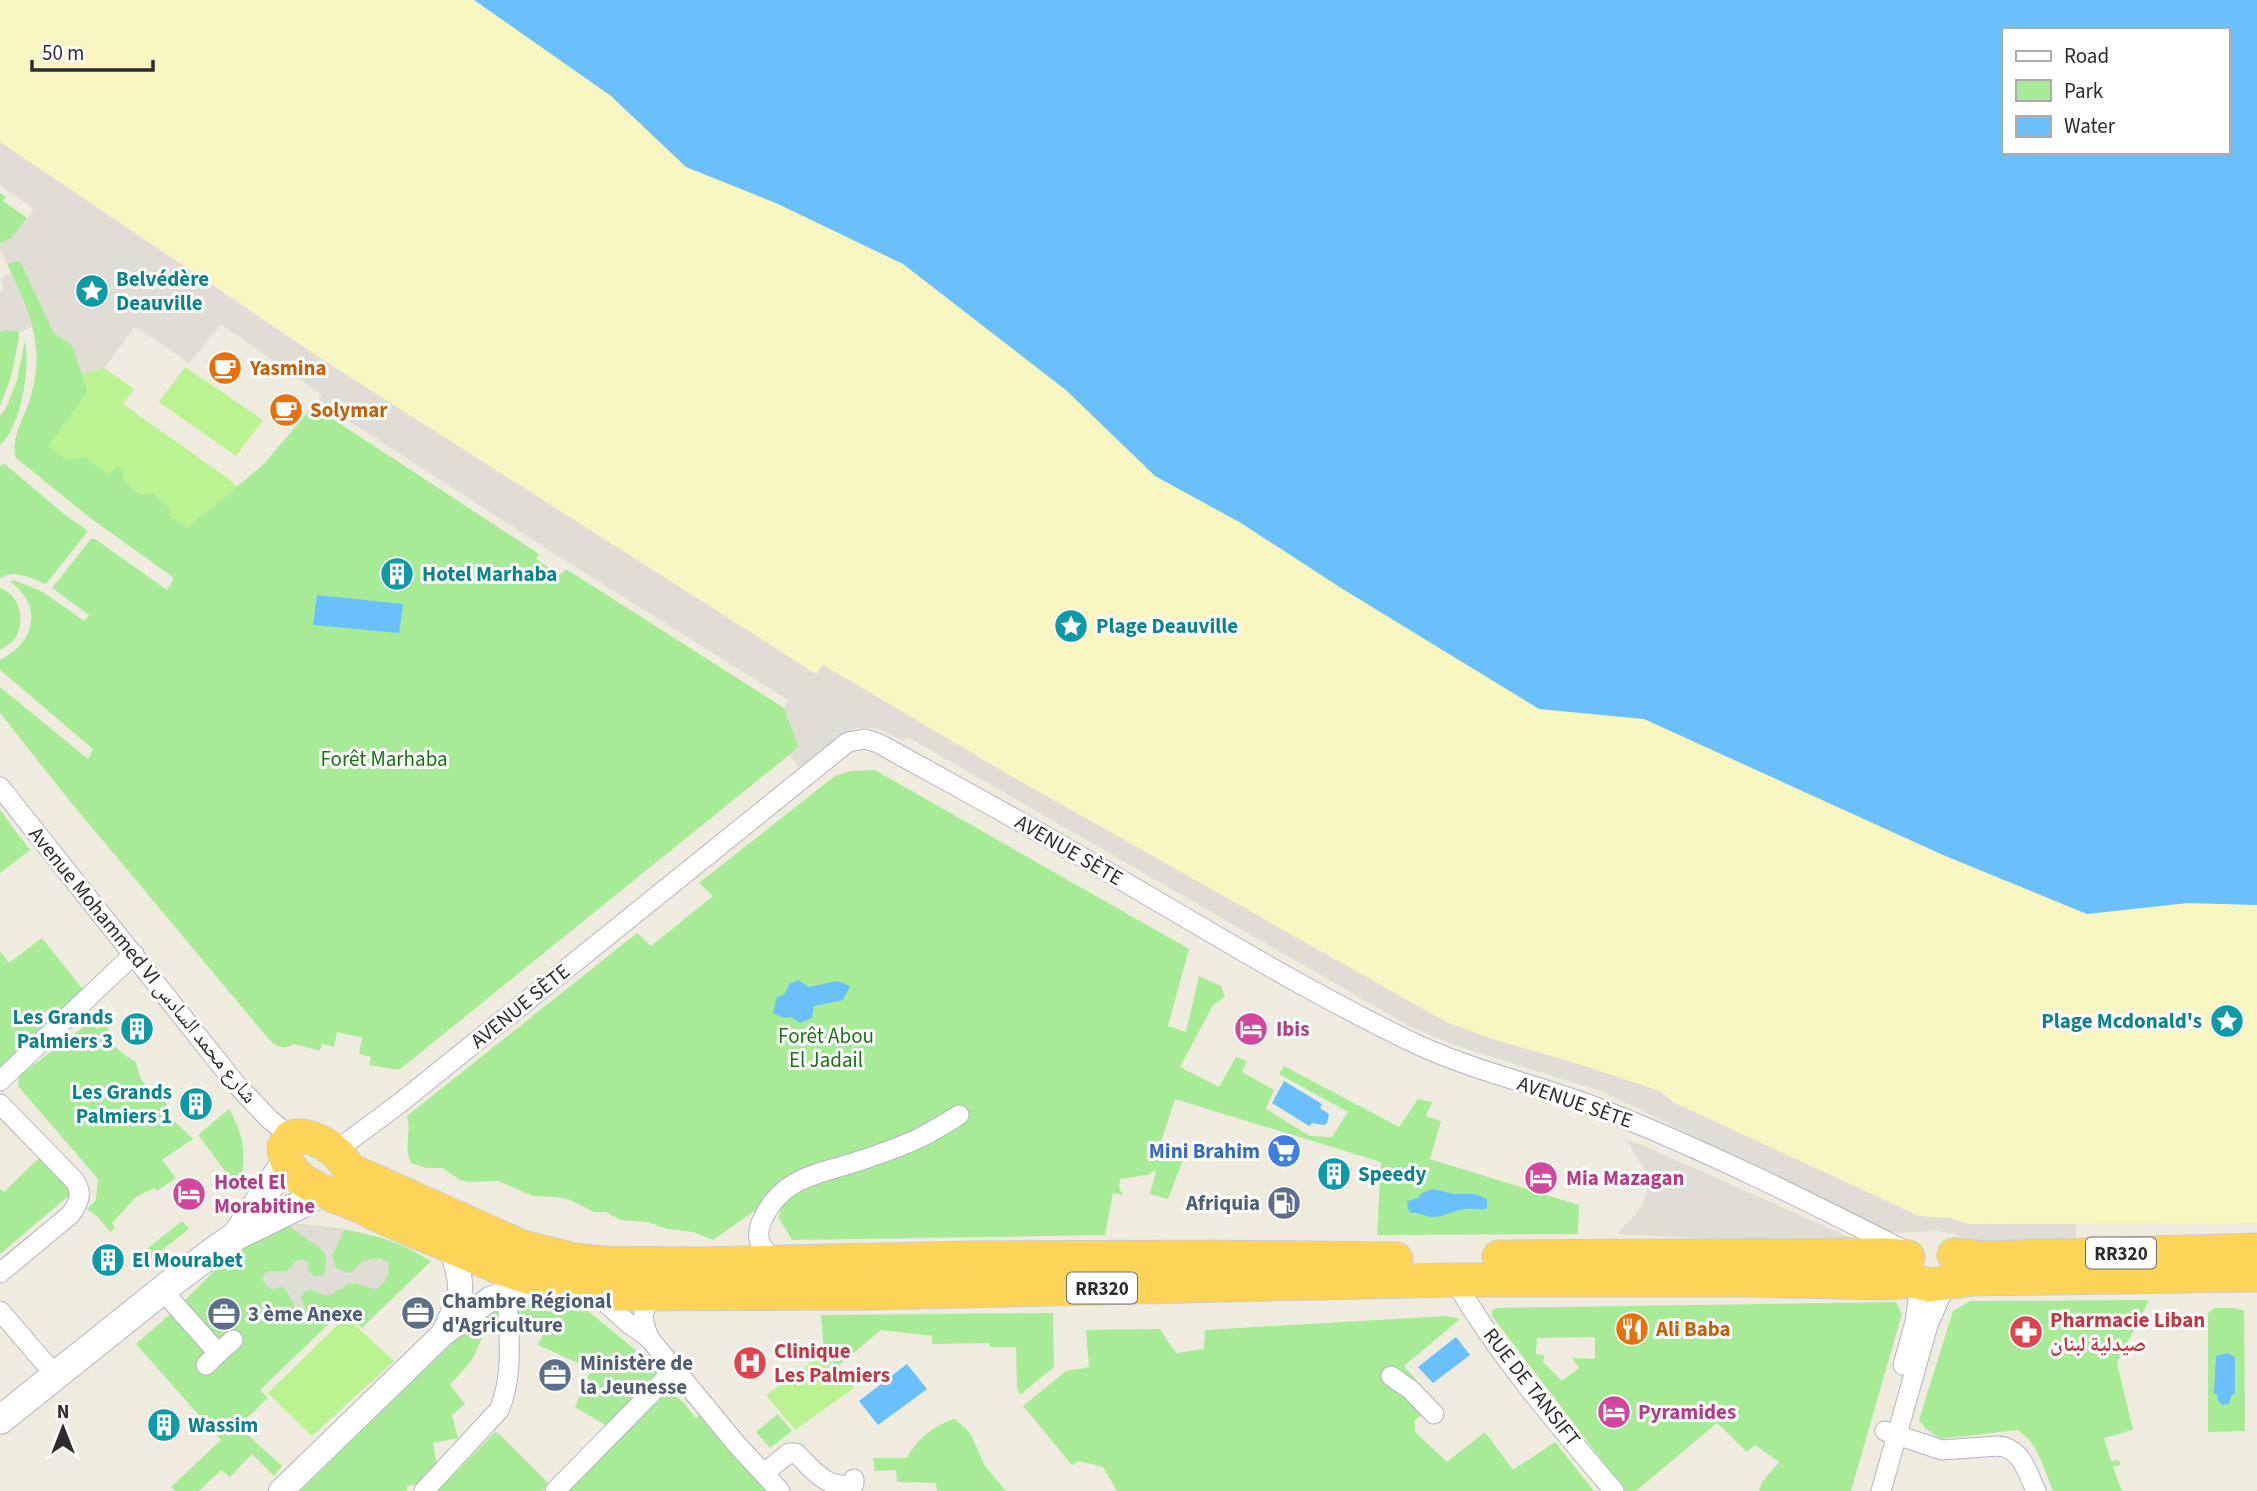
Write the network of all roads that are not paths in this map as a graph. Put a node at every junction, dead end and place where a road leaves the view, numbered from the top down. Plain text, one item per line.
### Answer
1 (0, 787) edge
2 (134, 954) junction
3 (0, 1081) edge
4 (0, 1104) edge
5 (959, 1115) dead end
6 (289, 1148) junction
7 (335, 1178) junction
8 (762, 1221) junction
9 (236, 1236) junction
10 (451, 1248) junction
11 (2257, 1250) edge
12 (779, 1262) junction
13 (728, 1264) junction
14 (1924, 1267) junction
15 (0, 1273) edge
16 (2257, 1275) edge
17 (1454, 1280) junction
18 (547, 1283) junction
19 (162, 1290) junction
20 (507, 1292) junction
21 (594, 1292) junction
22 (659, 1294) junction
23 (0, 1311) edge
24 (443, 1334) junction
25 (649, 1338) junction
26 (219, 1353) dead end
27 (675, 1369) junction
28 (56, 1376) junction
29 (1391, 1376) dead end
30 (1434, 1414) dead end
31 (0, 1420) edge
32 (1891, 1432) junction
33 (764, 1473) junction
34 (853, 1479) dead end
35 (281, 1491) edge
36 (424, 1491) edge
37 (555, 1491) edge
38 (780, 1491) edge
39 (1614, 1491) edge
40 (1869, 1491) edge
41 (1881, 1491) edge
42 (2036, 1491) edge

1 - 2 street, Avenue Mohammed VI شارع محمد السادس
2 - 3 street
2 - 6 street, Avenue Mohammed VI شارع محمد السادس
4 - 15 street
5 - 8 street
6 - 7 highway, RR320
6 - 9 main road
7 - 9 main road
7 - 10 highway, RR320
7 - 13 highway, RR320
7 - 14 street, AVENUE SÈTE
8 - 12 street
8 - 13 street
9 - 19 main road
10 - 18 highway, RR320
10 - 24 street
11 - 14 highway, RR320
12 - 13 highway, RR320
12 - 14 highway, RR320
14 - 16 highway, RR320
14 - 17 highway, RR320
14 - 32 street
17 - 22 highway, RR320
17 - 39 street, RUE DE TANSIFT
18 - 20 street
18 - 21 highway, RR320
19 - 26 street
19 - 28 main road
20 - 24 street
20 - 36 street
21 - 22 highway, RR320
21 - 25 street
22 - 25 street
23 - 28 street
24 - 35 street
25 - 27 street
27 - 33 street
27 - 37 street
28 - 31 main road
29 - 30 street
32 - 40 street
32 - 41 street
32 - 42 street
33 - 34 street
33 - 38 street

